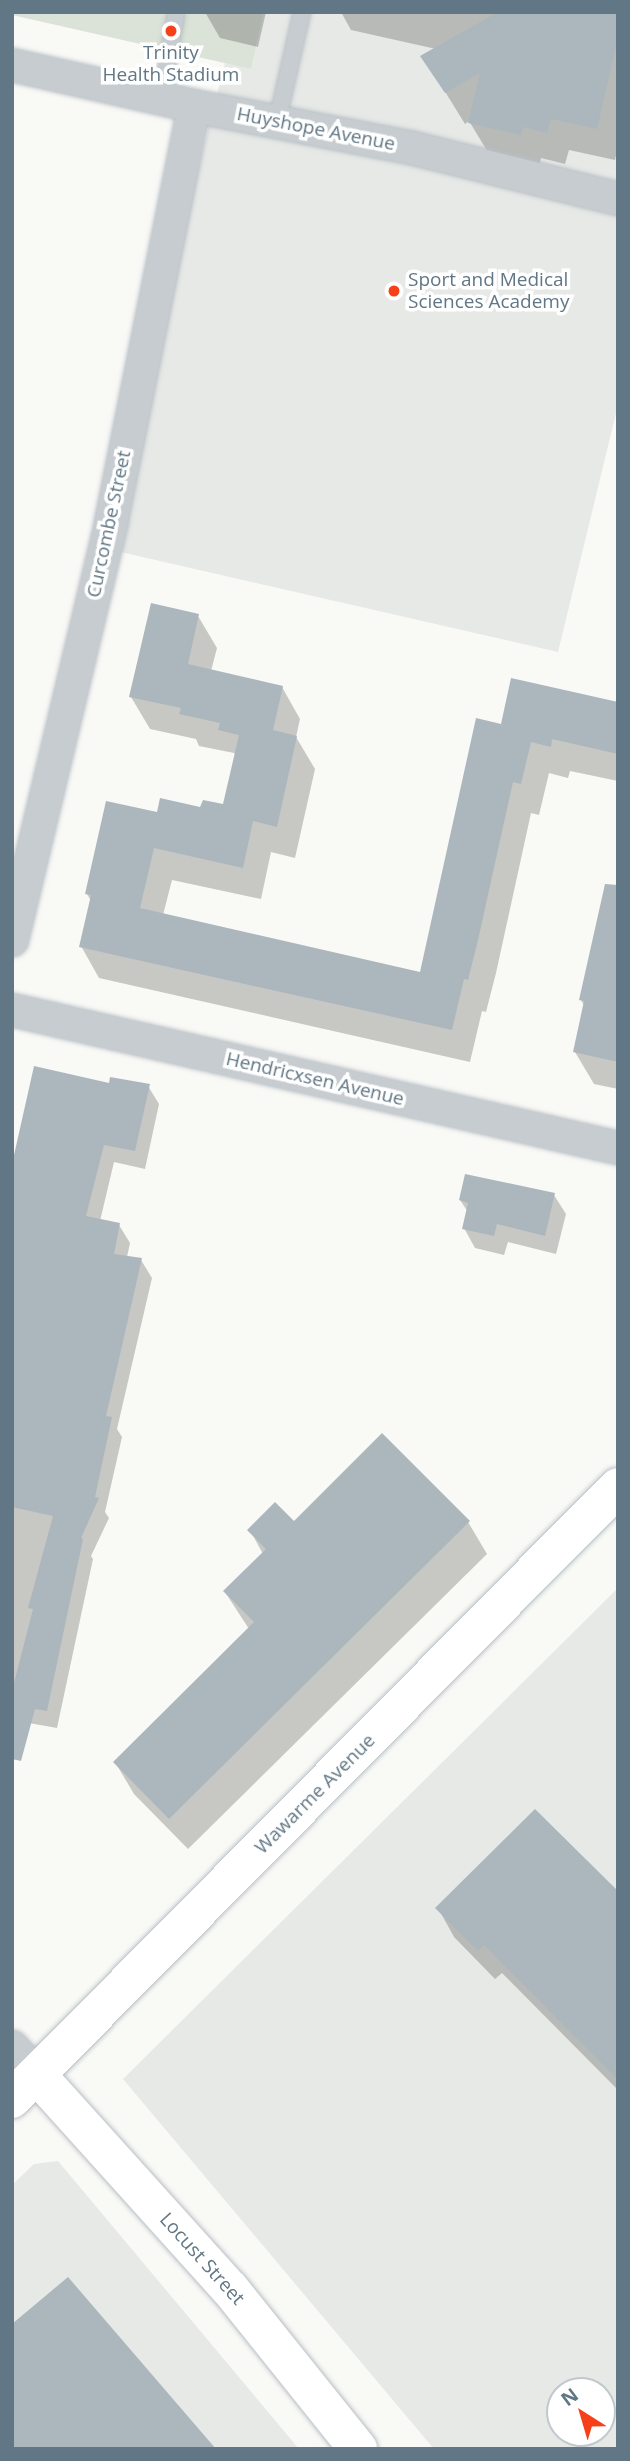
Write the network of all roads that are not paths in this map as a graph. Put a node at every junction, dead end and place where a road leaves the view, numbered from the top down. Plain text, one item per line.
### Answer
1 (302, 12) edge
2 (172, 13) edge
3 (12, 65) edge
4 (161, 99) junction
5 (194, 106) junction
6 (277, 122) junction
7 (618, 199) edge
8 (12, 940) edge
9 (12, 1010) edge
10 (618, 1148) edge
11 (618, 1488) edge
12 (20, 2074) edge
13 (358, 2449) edge

1 - 6 lane
2 - 4 lane
3 - 4 street, Huyshope Avenue
4 - 5 street, Huyshope Avenue
5 - 6 street, Huyshope Avenue
5 - 8 street, Curcombe Street
6 - 7 street, Huyshope Avenue
9 - 10 street, Hendricxsen Avenue
11 - 12 street, Wawarme Avenue
12 - 13 street, Locust Street

